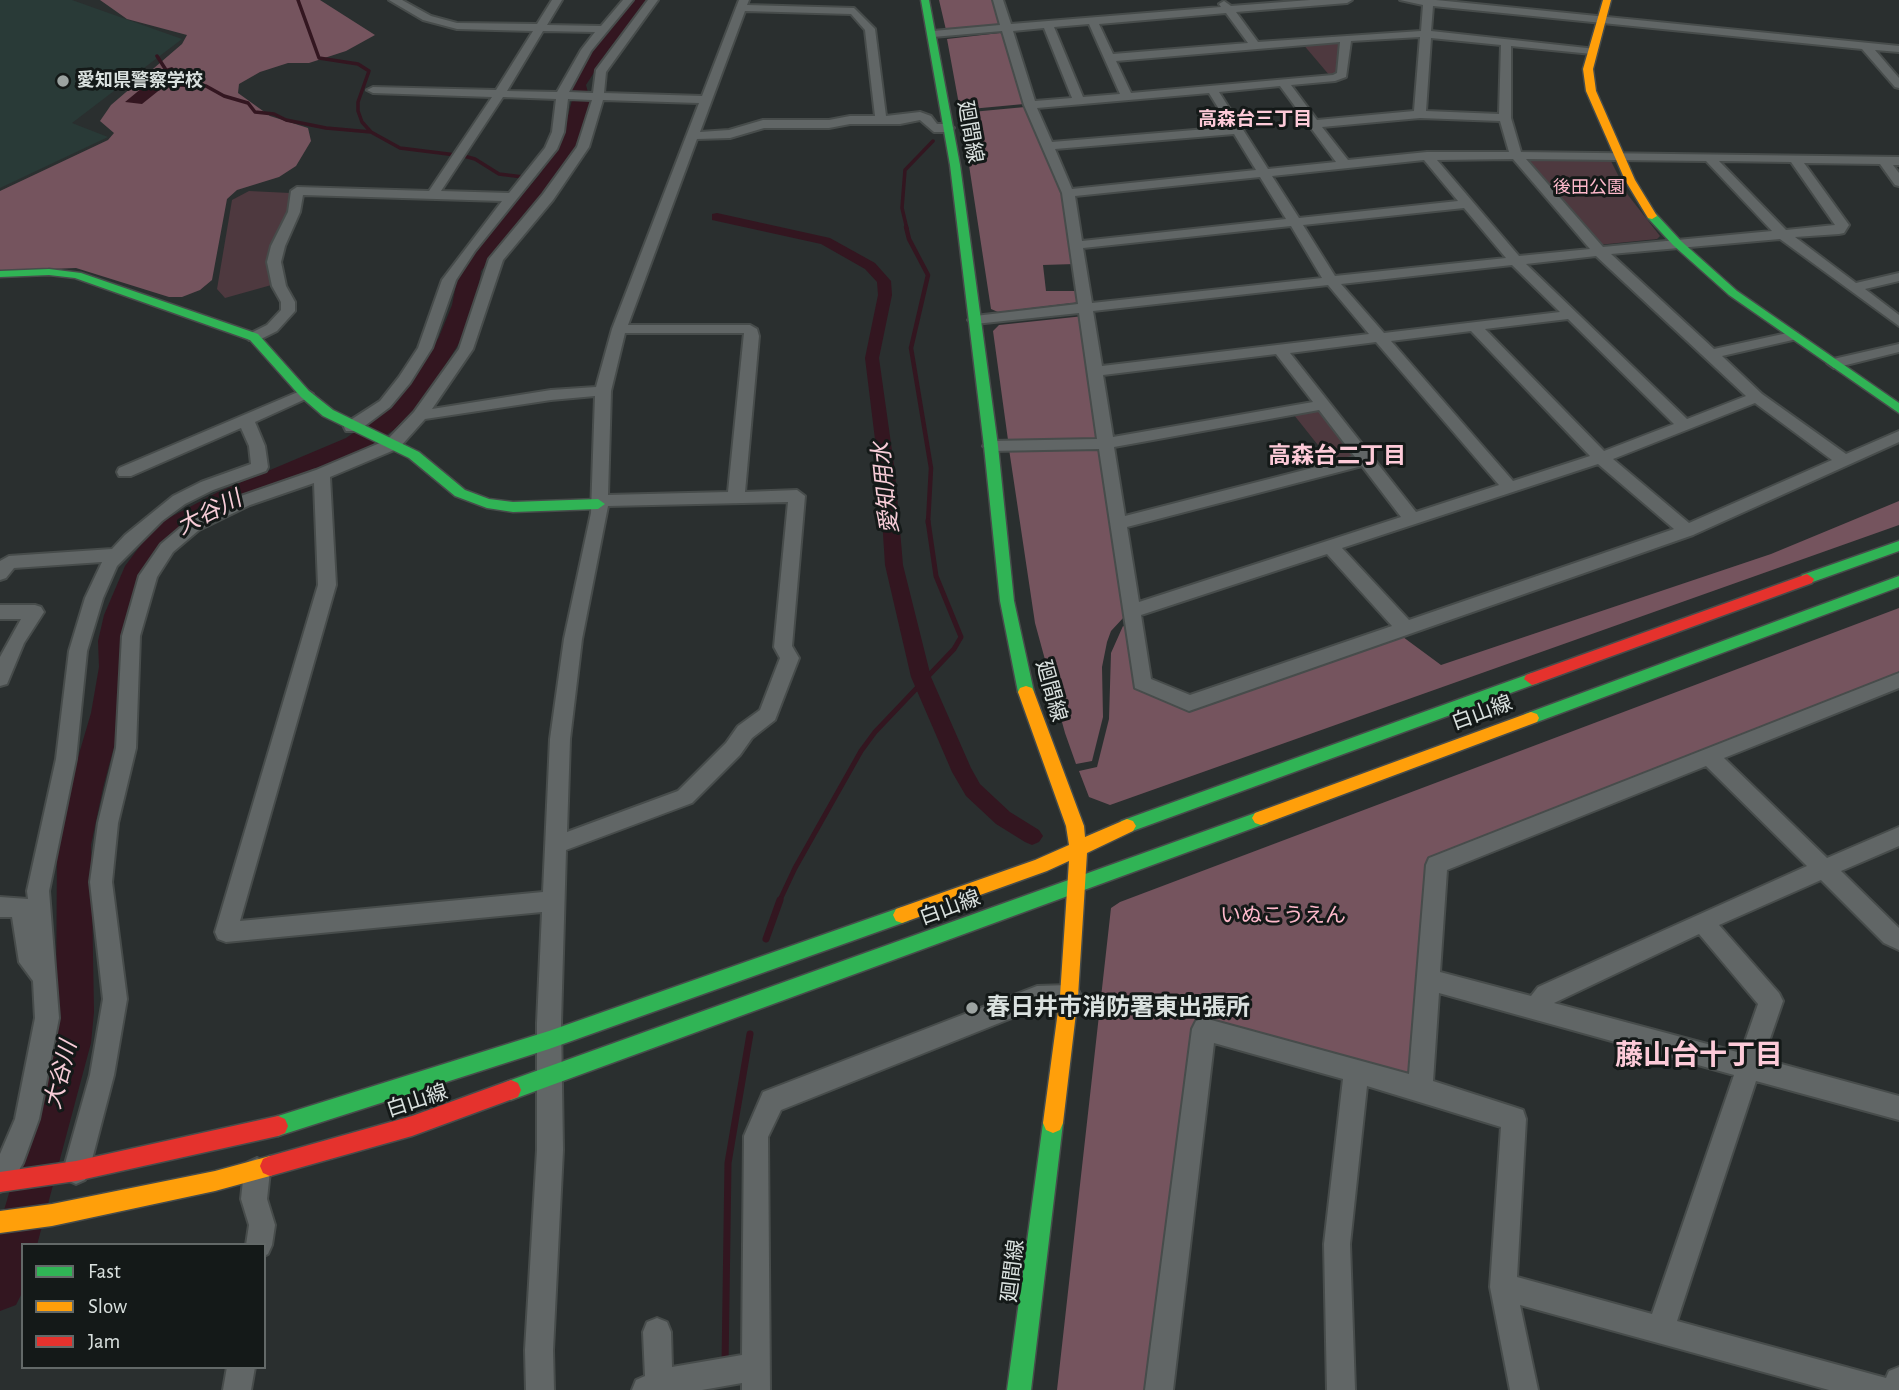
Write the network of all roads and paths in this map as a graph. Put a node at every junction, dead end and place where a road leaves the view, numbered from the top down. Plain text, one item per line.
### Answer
1 (394, 0) edge
2 (557, 0) edge
3 (628, 0) edge
4 (653, 0) edge
5 (925, 0) edge
6 (998, 0) edge
7 (1222, 0) edge
8 (1347, 0) edge
9 (1405, 0) edge
10 (1607, 0) edge
11 (1428, 1) edge
12 (1490, 3) edge
13 (743, 4) edge
14 (1229, 10) junction
15 (1601, 19) junction
16 (1093, 22) junction
17 (1048, 25) junction
18 (540, 27) junction
19 (1007, 28) junction
20 (603, 29) junction
21 (933, 34) junction
22 (1426, 34) junction
23 (1346, 38) junction
24 (1506, 42) junction
25 (1255, 45) junction
26 (1866, 46) junction
27 (1899, 49) edge
28 (1592, 51) junction
29 (1110, 58) junction
30 (1283, 83) junction
31 (1899, 85) edge
32 (1212, 89) junction
33 (373, 90) dead end
34 (500, 93) junction
35 (562, 95) junction
36 (596, 96) junction
37 (1127, 96) junction
38 (707, 100) junction
39 (1079, 100) junction
40 (1030, 105) junction
41 (1420, 114) junction
42 (1505, 118) junction
43 (881, 121) junction
44 (1315, 124) junction
45 (948, 128) junction
46 (1238, 130) junction
47 (694, 136) junction
48 (1048, 146) junction
49 (1516, 155) junction
50 (1618, 155) junction
51 (1427, 156) junction
52 (1709, 157) junction
53 (1794, 159) junction
54 (1884, 161) junction
55 (1899, 162) edge
56 (1344, 164) junction
57 (1265, 173) junction
58 (1899, 182) edge
59 (1068, 193) junction
60 (433, 194) junction
61 (512, 197) junction
62 (1467, 204) junction
63 (1295, 222) junction
64 (1782, 234) junction
65 (1677, 243) junction
66 (1078, 245) junction
67 (1599, 251) junction
68 (1515, 260) junction
69 (0, 274) edge
70 (1899, 277) edge
71 (1332, 282) junction
72 (1853, 288) junction
73 (1088, 309) junction
74 (1569, 314) junction
75 (975, 320) junction
76 (1899, 322) edge
77 (1475, 327) junction
78 (619, 329) junction
79 (1792, 336) junction
80 (254, 337) junction
81 (1379, 338) junction
82 (1899, 348) edge
83 (1281, 351) junction
84 (1712, 354) junction
85 (1834, 363) junction
86 (1097, 371) junction
87 (604, 391) junction
88 (305, 394) junction
89 (1757, 397) junction
90 (1322, 405) junction
91 (1899, 409) edge
92 (420, 415) junction
93 (246, 420) junction
94 (1684, 425) junction
95 (355, 428) junction
96 (1899, 436) edge
97 (394, 443) junction
98 (1105, 444) junction
99 (991, 446) junction
100 (1601, 458) junction
101 (1364, 460) junction
102 (1845, 461) junction
103 (125, 472) dead end
104 (322, 474) junction
105 (1510, 488) junction
106 (736, 498) junction
107 (598, 503) junction
108 (1413, 520) junction
109 (1118, 524) junction
110 (1687, 531) junction
111 (1899, 546) edge
112 (1332, 548) junction
113 (117, 555) junction
114 (0, 574) edge
115 (1899, 581) edge
116 (1131, 611) junction
117 (0, 612) edge
118 (1405, 628) junction
119 (0, 679) edge
120 (1899, 680) edge
121 (1709, 756) junction
122 (1899, 836) edge
123 (556, 845) junction
124 (1078, 850) junction
125 (1824, 869) junction
126 (1078, 886) junction
127 (553, 901) junction
128 (0, 907) edge
129 (1702, 922) junction
130 (1899, 940) edge
131 (45, 978) junction
132 (1427, 979) junction
133 (1069, 996) junction
134 (1535, 1009) junction
135 (549, 1040) junction
136 (1748, 1066) junction
137 (1356, 1072) junction
138 (551, 1076) junction
139 (1420, 1089) junction
140 (1899, 1108) edge
141 (257, 1171) junction
142 (70, 1172) junction
143 (2, 1181) edge
144 (0, 1222) edge
145 (259, 1243) edge
146 (1503, 1287) junction
147 (1660, 1331) junction
148 (657, 1332) dead end
149 (241, 1369) edge
150 (740, 1375) edge
151 (1899, 1381) edge
152 (652, 1387) edge
153 (237, 1390) edge
154 (540, 1390) edge
155 (1019, 1390) edge
156 (1159, 1390) edge
157 (1341, 1390) edge
158 (1524, 1390) edge
159 (1881, 1390) edge
160 (1896, 1390) edge

1 - 18 street
2 - 18 street
3 - 20 street
4 - 36 street
5 - 21 street, 廻間線
6 - 19 street
7 - 14 street
8 - 14 street
9 - 11 street
10 - 15 street
11 - 12 street
11 - 22 street
12 - 15 street
13 - 38 street
13 - 43 street
14 - 16 street
14 - 25 street
15 - 26 street
15 - 28 street
16 - 17 street
16 - 29 street
17 - 19 street
17 - 39 street
18 - 20 street
18 - 34 street
19 - 21 street
19 - 40 street
20 - 35 street
21 - 45 street, 廻間線
22 - 23 street
22 - 24 street
22 - 41 street
23 - 25 street
23 - 30 street
24 - 28 street
24 - 42 street
25 - 29 street
26 - 27 street
26 - 31 street
28 - 50 street
29 - 37 street
30 - 32 street
30 - 44 street
32 - 37 street
32 - 46 street
33 - 34 street
34 - 35 street
34 - 60 street
35 - 36 street
35 - 61 street
36 - 38 street
36 - 92 street
37 - 39 street
38 - 47 street
39 - 40 street
40 - 48 street
41 - 42 street
41 - 44 street
42 - 49 street
43 - 45 street
43 - 47 street
44 - 56 street
45 - 75 street, 廻間線
46 - 48 street
46 - 57 street
47 - 78 street
48 - 59 street
49 - 50 street
49 - 51 street
49 - 67 street
50 - 52 street
50 - 65 street
51 - 56 street
51 - 62 street
52 - 53 street
52 - 64 street
53 - 54 street
53 - 64 street
54 - 55 street
54 - 58 street
56 - 57 street
57 - 59 street
57 - 63 street
59 - 66 street
60 - 61 street
60 - 80 street
61 - 95 street
62 - 63 street
62 - 68 street
63 - 66 street
63 - 71 street
64 - 65 street
64 - 72 street
65 - 67 street
65 - 79 street
66 - 73 street
67 - 68 street
67 - 84 street
68 - 71 street
68 - 74 street
69 - 80 street
70 - 72 street
71 - 73 street
71 - 81 street
72 - 76 street
73 - 75 street
73 - 86 street
74 - 77 street
74 - 94 street
75 - 99 street, 廻間線
77 - 81 street
77 - 100 street
78 - 87 street
78 - 106 street
79 - 84 street
79 - 85 street
80 - 88 street
81 - 83 street
81 - 105 street
82 - 85 street
83 - 86 street
83 - 90 street
84 - 89 street
85 - 91 street
86 - 98 street
87 - 92 street
87 - 107 street
88 - 93 street
88 - 95 street
89 - 94 street
89 - 102 street
90 - 98 street
90 - 101 street
92 - 97 street
93 - 103 street
93 - 113 street
94 - 100 street
95 - 97 street
96 - 102 street
97 - 104 street
97 - 107 street
98 - 99 street
98 - 109 street
99 - 124 street, 廻間線
100 - 105 street
100 - 110 street
101 - 108 street
101 - 109 street
102 - 110 street
104 - 127 street
104 - 142 street
105 - 108 street
106 - 107 street
106 - 123 street
107 - 123 street
108 - 112 street
109 - 116 street
110 - 118 street
111 - 124 street, 白山線
112 - 116 street
112 - 118 street
113 - 114 street
113 - 131 street
115 - 126 street, 白山線
116 - 118 street
117 - 119 street
120 - 121 street
121 - 125 street
121 - 132 street
122 - 125 street
123 - 127 street
124 - 126 street, 廻間線
124 - 135 street, 白山線
125 - 129 street
125 - 130 street
126 - 133 street, 廻間線
126 - 138 street, 白山線
127 - 135 street
128 - 131 street
129 - 134 street
129 - 136 street
131 - 143 street
132 - 134 street
132 - 139 street
133 - 150 street
133 - 155 street, 廻間線
134 - 136 street
135 - 138 street
135 - 142 street, 白山線
136 - 140 street
136 - 147 street
137 - 139 street
137 - 156 street
137 - 157 street
138 - 141 street, 白山線
138 - 154 street
139 - 146 street
141 - 144 street, 白山線
141 - 145 street
142 - 143 street, 白山線
146 - 147 street
146 - 158 street
147 - 159 street
148 - 152 street
149 - 153 street
150 - 152 street
151 - 160 street

